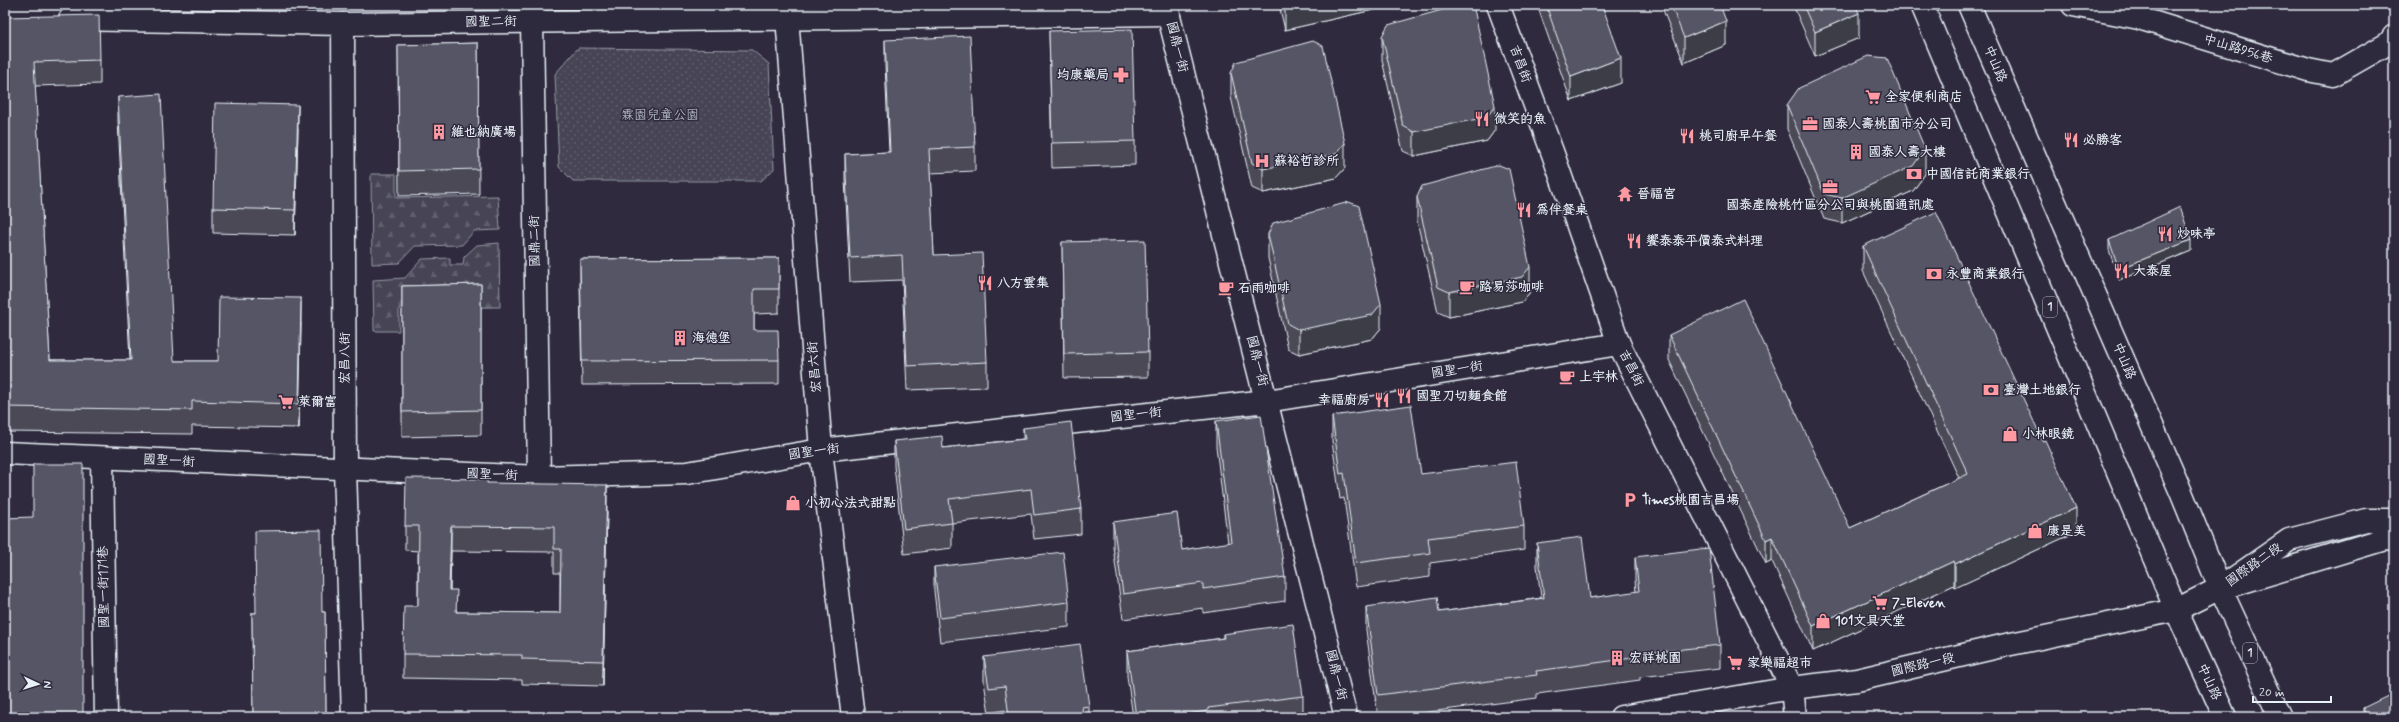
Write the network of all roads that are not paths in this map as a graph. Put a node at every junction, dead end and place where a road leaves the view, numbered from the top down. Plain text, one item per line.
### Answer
1 (1498, 5) edge
2 (1922, 5) edge
3 (1969, 5) edge
4 (2073, 5) edge
5 (1167, 9) edge
6 (533, 13) edge
7 (787, 17) junction
8 (52, 19) edge
9 (342, 24) junction
10 (2394, 36) edge
11 (1619, 344) junction
12 (1267, 401) junction
13 (821, 450) junction
14 (5, 453) edge
15 (102, 458) junction
16 (346, 469) junction
17 (539, 477) junction
18 (2394, 520) edge
19 (2394, 540) edge
20 (2220, 588) junction
21 (2176, 610) junction
22 (1792, 688) junction
23 (106, 717) edge
24 (354, 717) edge
25 (853, 717) edge
26 (1346, 717) edge
27 (1621, 717) edge
28 (1795, 717) edge
29 (2225, 717) edge
30 (2280, 717) edge

1 - 11 street, 吉昌街
2 - 21 street, 中山路 / 1
3 - 20 street, 中山路 / 1
4 - 10 street, 中山路956巷
5 - 7 street, 國聖二街
5 - 12 street, 國鼎一街
6 - 7 street, 國聖二街
6 - 9 street, 國聖二街
6 - 17 street, 國鼎二街
7 - 13 street, 宏昌六街
8 - 9 street, 國聖二街
9 - 16 street, 宏昌八街
11 - 12 street, 國聖一街
11 - 22 street, 吉昌街
12 - 13 street, 國聖一街
12 - 26 street, 國鼎一街
13 - 17 street, 國聖一街
13 - 25 street, 宏昌六街
14 - 15 street, 國聖一街
15 - 16 street, 國聖一街
15 - 23 street, 國聖一街171巷
16 - 17 street, 國聖一街
16 - 24 street, 宏昌八街
18 - 20 street, 國際路二段
19 - 20 street, 國際路二段
20 - 21 street, 國際路一段
20 - 30 street, 中山路 / 1
21 - 22 street, 國際路一段
21 - 29 street, 中山路 / 1
22 - 27 street, 國際路一段
22 - 28 street, 吉昌街

